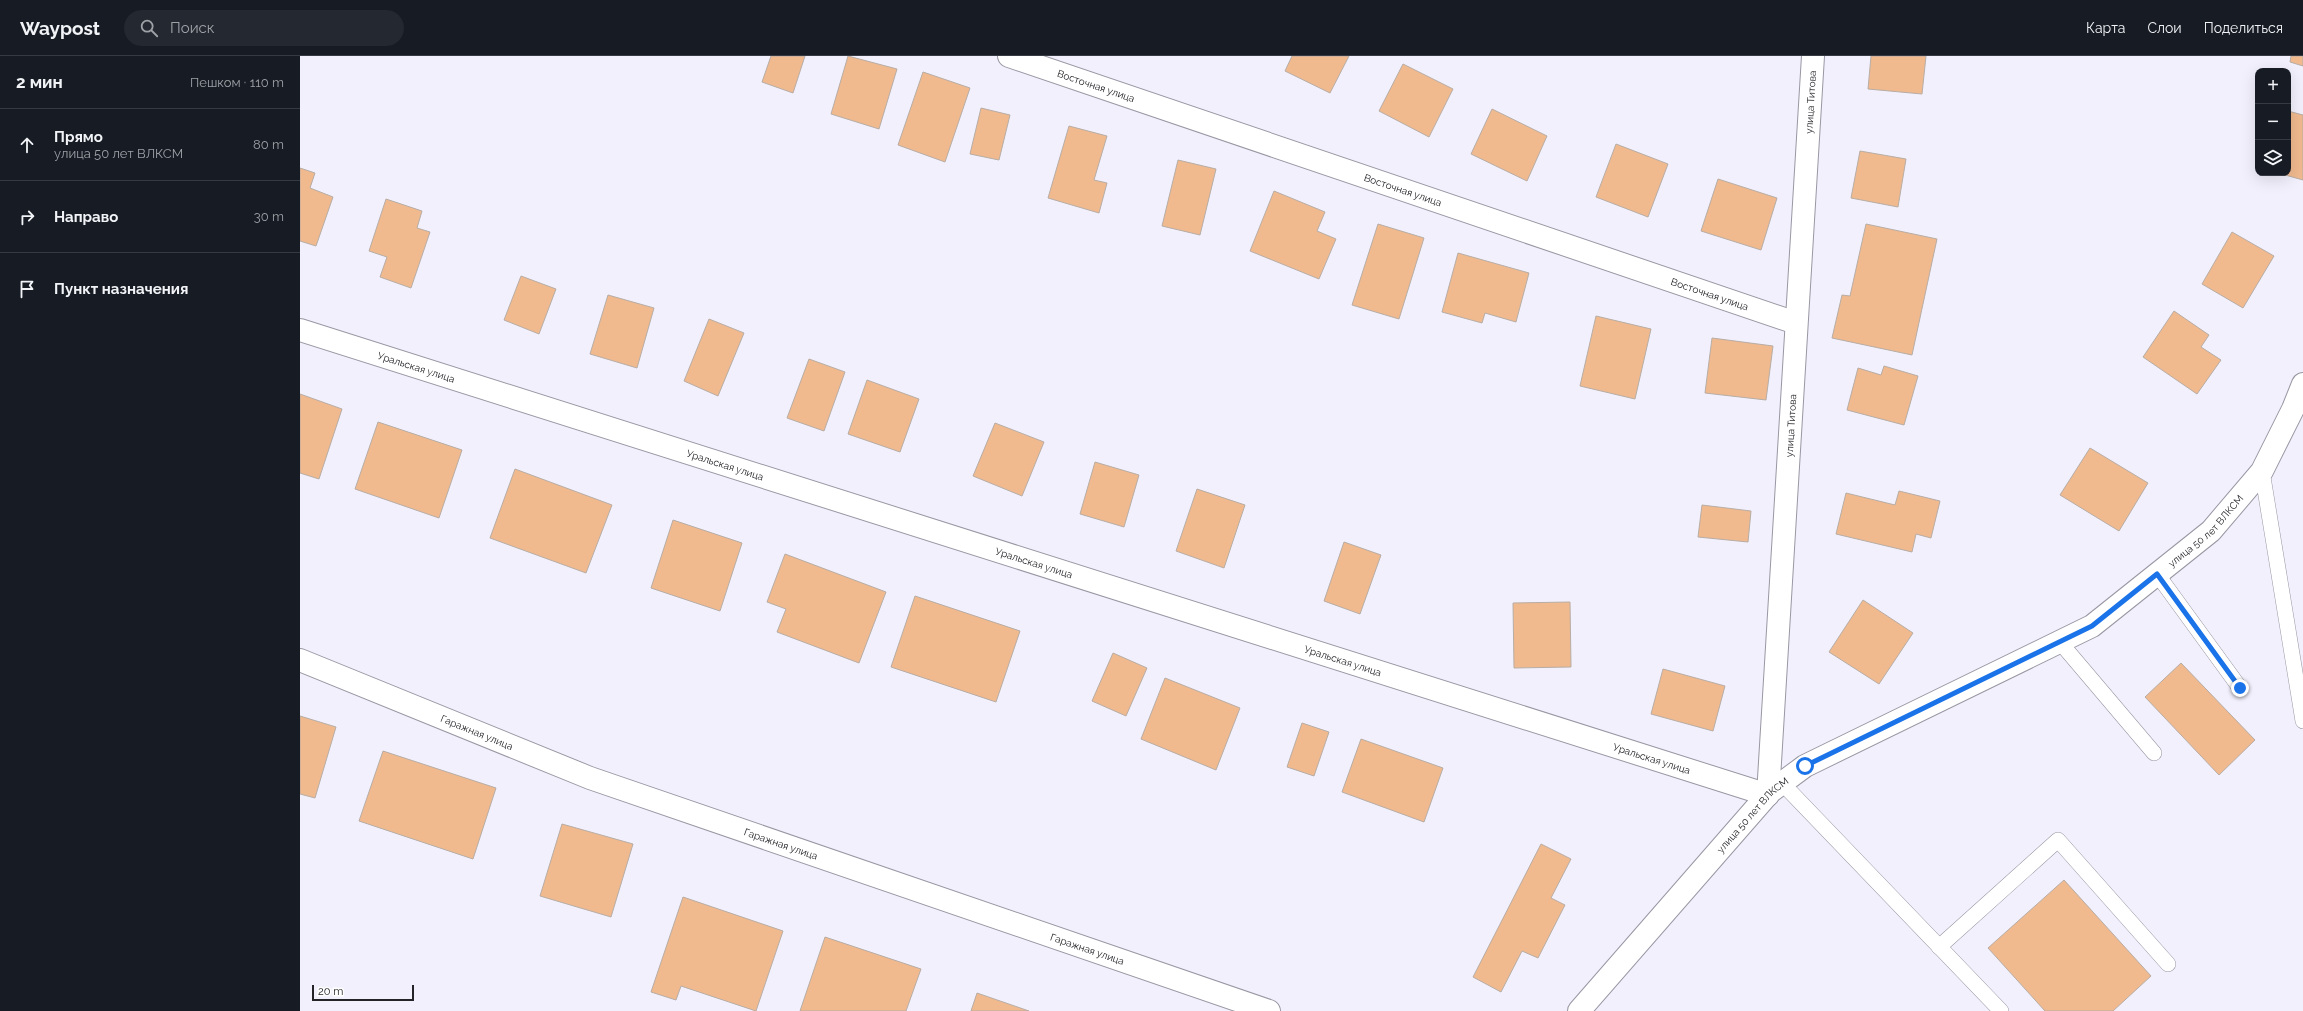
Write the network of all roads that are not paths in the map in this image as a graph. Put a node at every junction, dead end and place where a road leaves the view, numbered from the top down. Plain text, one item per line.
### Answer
1 (1009, 56) edge
2 (1813, 56) edge
3 (1796, 323) junction
4 (300, 330) edge
5 (2303, 384) edge
6 (2262, 471) junction
7 (2157, 574) junction
8 (2059, 641) junction
9 (300, 660) edge
10 (2240, 688) dead end
11 (2303, 721) edge
12 (2154, 753) dead end
13 (1775, 789) junction
14 (1940, 947) junction
15 (2168, 964) dead end
16 (1269, 1011) edge
17 (1579, 1011) edge
18 (2001, 1011) edge

1 - 3 street, Восточная улица
2 - 3 street, улица Титова
3 - 13 street, улица Титова
4 - 13 street, Уральская улица
5 - 6 street, улица 50 лет ВЛКСМ
6 - 7 street, улица 50 лет ВЛКСМ
6 - 11 lane
7 - 8 street, улица 50 лет ВЛКСМ
7 - 10 lane
8 - 12 lane
8 - 13 street, улица 50 лет ВЛКСМ
9 - 16 street, Гаражная улица
13 - 14 lane
13 - 17 street, улица 50 лет ВЛКСМ
14 - 15 lane
14 - 18 lane

